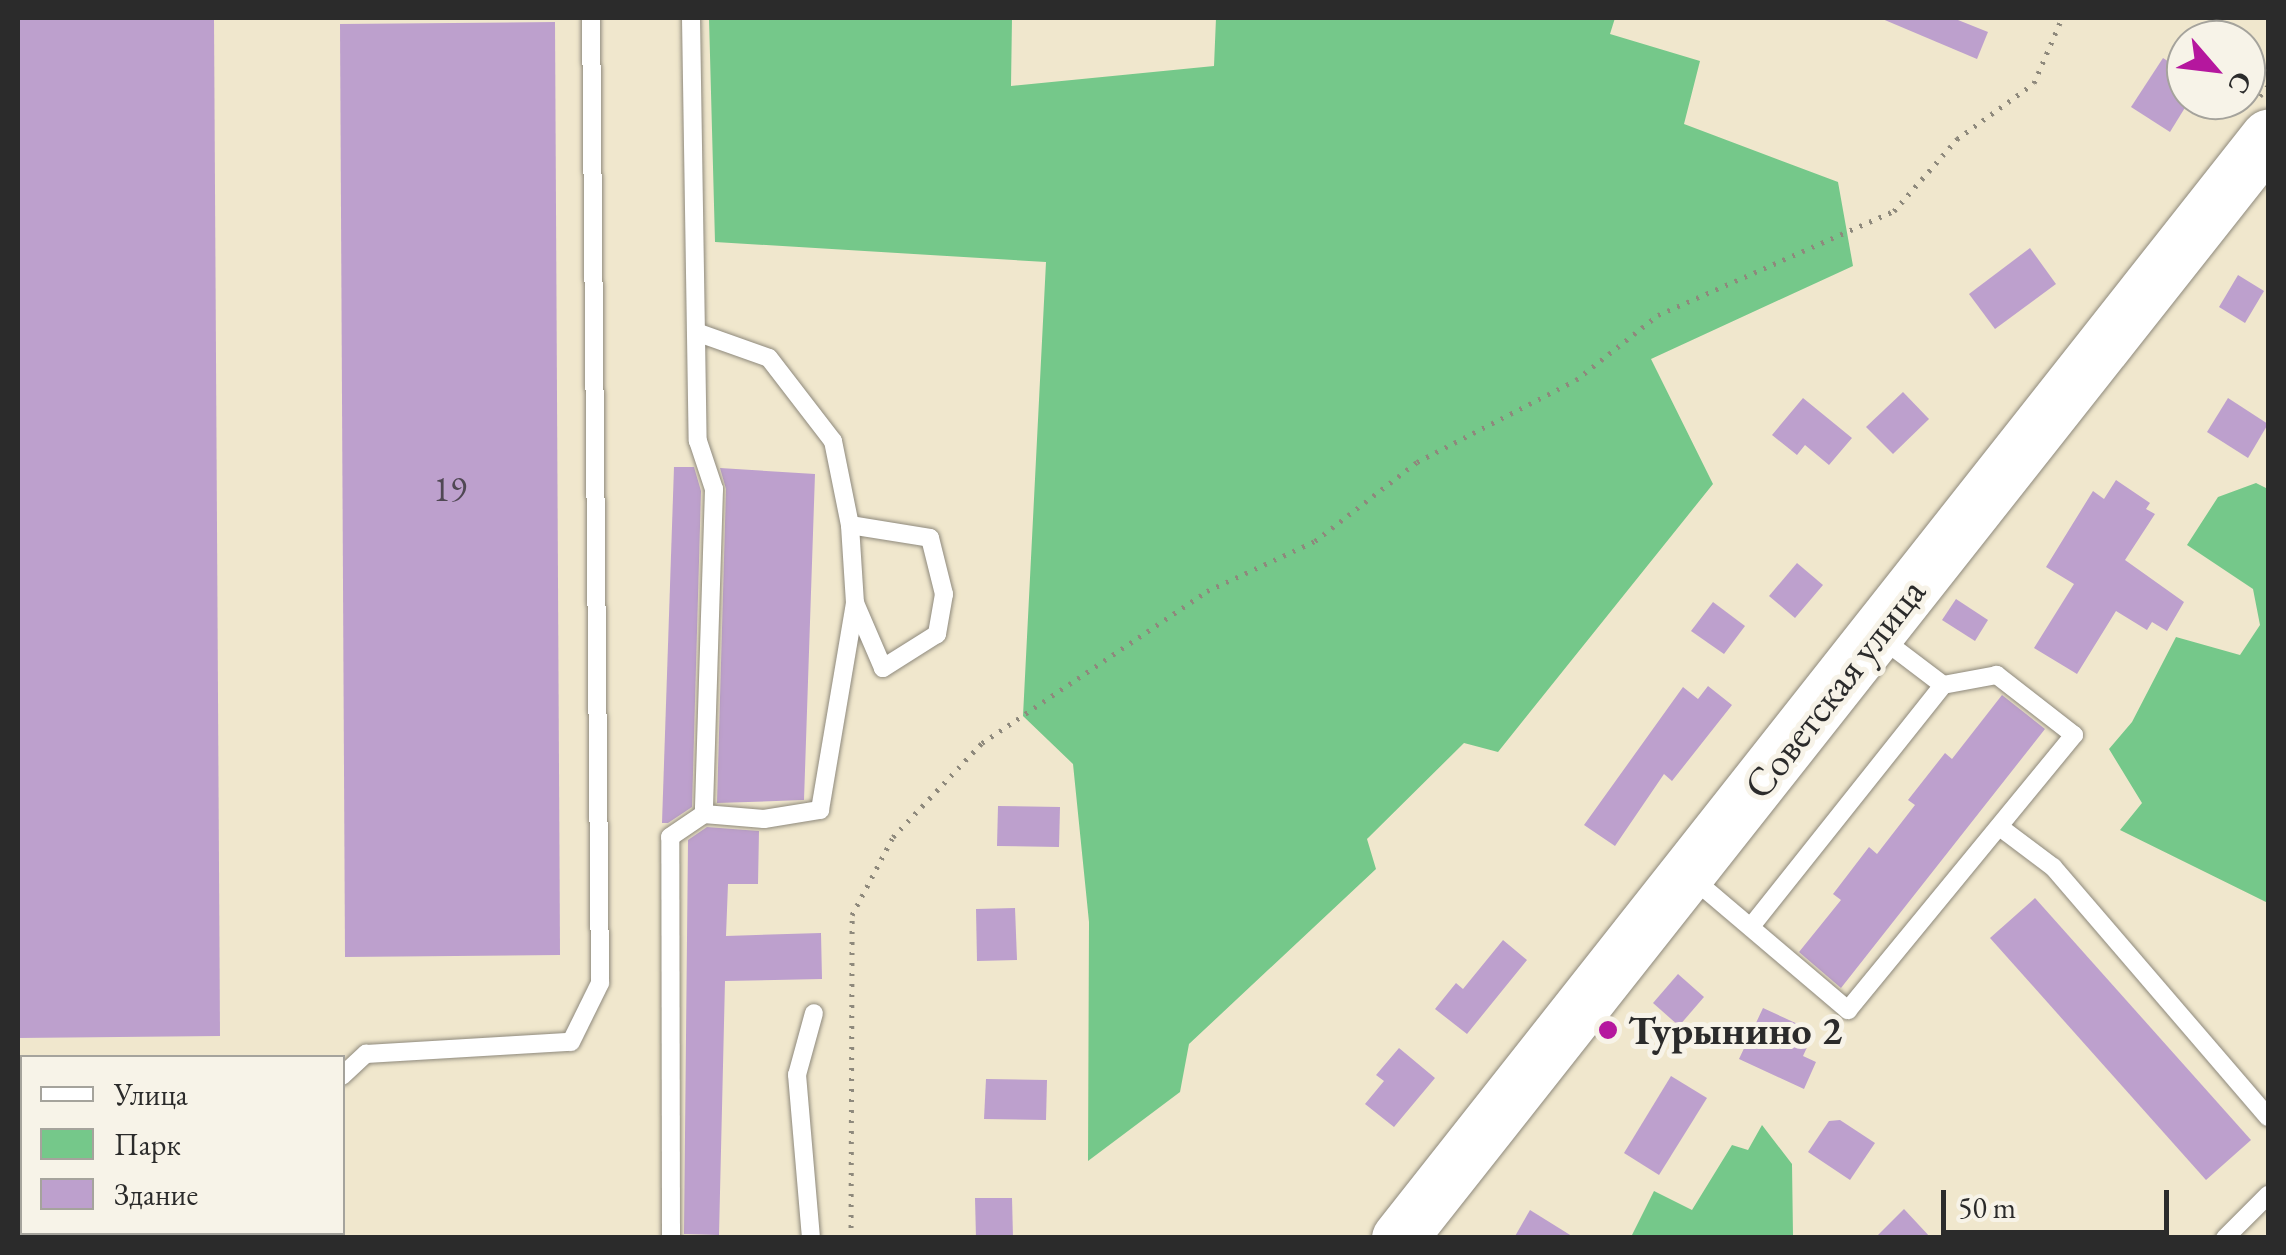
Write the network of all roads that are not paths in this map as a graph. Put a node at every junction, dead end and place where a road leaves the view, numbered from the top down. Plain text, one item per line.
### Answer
1 (591, 18) edge
2 (690, 18) edge
3 (2268, 137) edge
4 (696, 332) junction
5 (850, 524) junction
6 (856, 603) junction
7 (1876, 634) junction
8 (1943, 685) junction
9 (704, 814) junction
10 (2001, 828) junction
11 (1686, 873) junction
12 (1754, 924) junction
13 (814, 1013) dead end
14 (345, 1073) edge
15 (2268, 1116) edge
16 (2268, 1195) edge
17 (671, 1238) edge
18 (811, 1238) edge
19 (1399, 1238) edge
20 (2225, 1238) edge

1 - 14 lane
2 - 4 lane
3 - 7 main road, Советская улица
4 - 5 lane
4 - 9 lane
5 - 6 lane
5 - 6 lane
6 - 9 lane
7 - 8 lane
7 - 11 main road, Советская улица
8 - 10 lane
8 - 12 lane
9 - 17 lane
10 - 12 lane
10 - 15 lane
11 - 12 lane
11 - 19 main road, Советская улица
13 - 18 lane
16 - 20 lane

